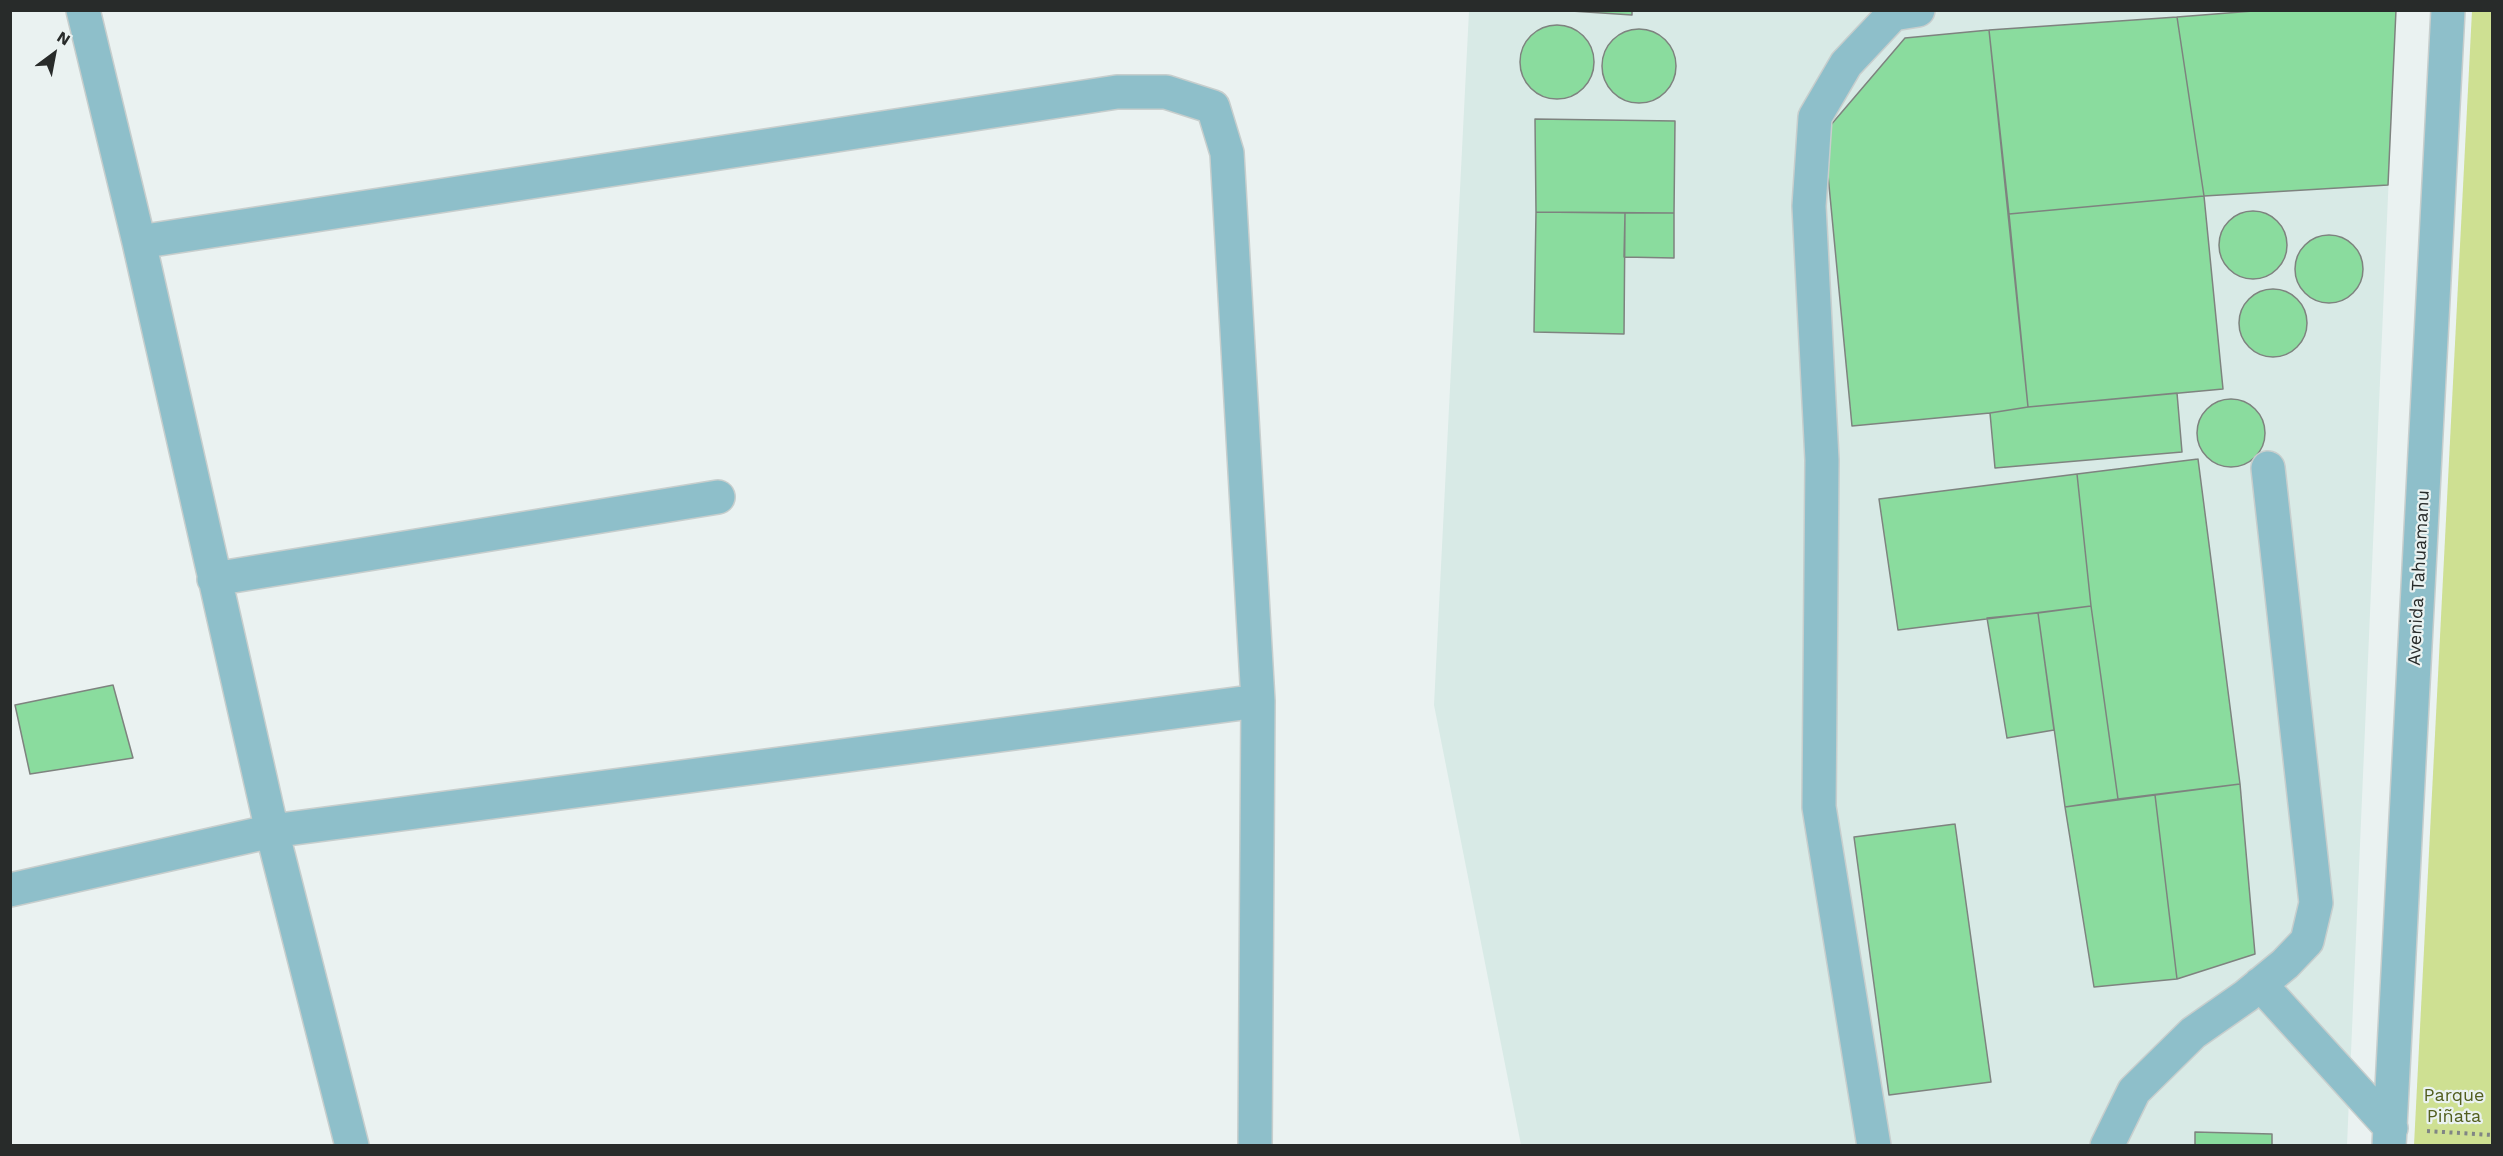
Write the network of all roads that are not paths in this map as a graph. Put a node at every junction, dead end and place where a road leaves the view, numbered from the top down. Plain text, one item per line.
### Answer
1 (83, 10) edge
2 (1918, 10) edge
3 (2448, 10) edge
4 (139, 242) junction
5 (2268, 468) dead end
6 (718, 497) dead end
7 (214, 579) junction
8 (1258, 701) junction
9 (272, 831) junction
10 (10, 890) edge
11 (2260, 984) junction
12 (2390, 1137) edge
13 (352, 1146) edge
14 (1254, 1146) edge
15 (1874, 1146) edge
16 (2107, 1146) edge

1 - 4 street
2 - 15 street
3 - 12 street, Avenida Tahuamanu
4 - 7 street
4 - 8 street
5 - 11 street
6 - 7 street
7 - 9 street
8 - 9 street
8 - 14 street
9 - 10 street
9 - 13 street
11 - 12 street
11 - 16 street

